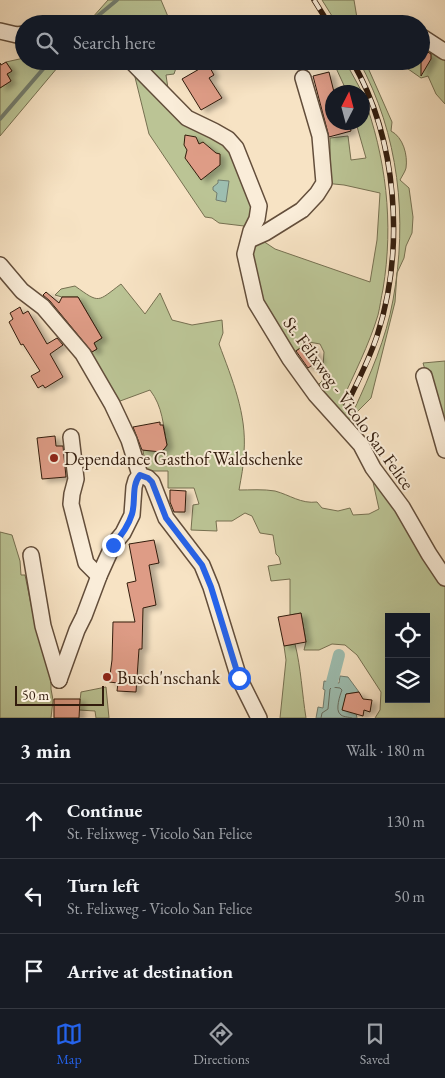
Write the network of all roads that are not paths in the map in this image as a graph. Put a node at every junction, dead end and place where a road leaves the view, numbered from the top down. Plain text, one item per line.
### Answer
1 (0, 31) edge
2 (15, 35) edge
3 (430, 42) edge
4 (445, 52) edge
5 (140, 70) edge
6 (303, 78) dead end
7 (248, 240) junction
8 (0, 265) edge
9 (424, 376) dead end
10 (71, 437) dead end
11 (443, 437) edge
12 (445, 450) edge
13 (140, 475) junction
14 (31, 556) dead end
15 (99, 576) junction
16 (445, 578) edge
17 (259, 718) edge

1 - 2 street
3 - 4 street
5 - 7 street, St. Felixweg - Vicolo San Felice
6 - 7 street
7 - 16 street, St. Felixweg - Vicolo San Felice
8 - 13 street
9 - 11 street
10 - 15 street
11 - 12 street
13 - 15 street
13 - 17 street
14 - 15 street

